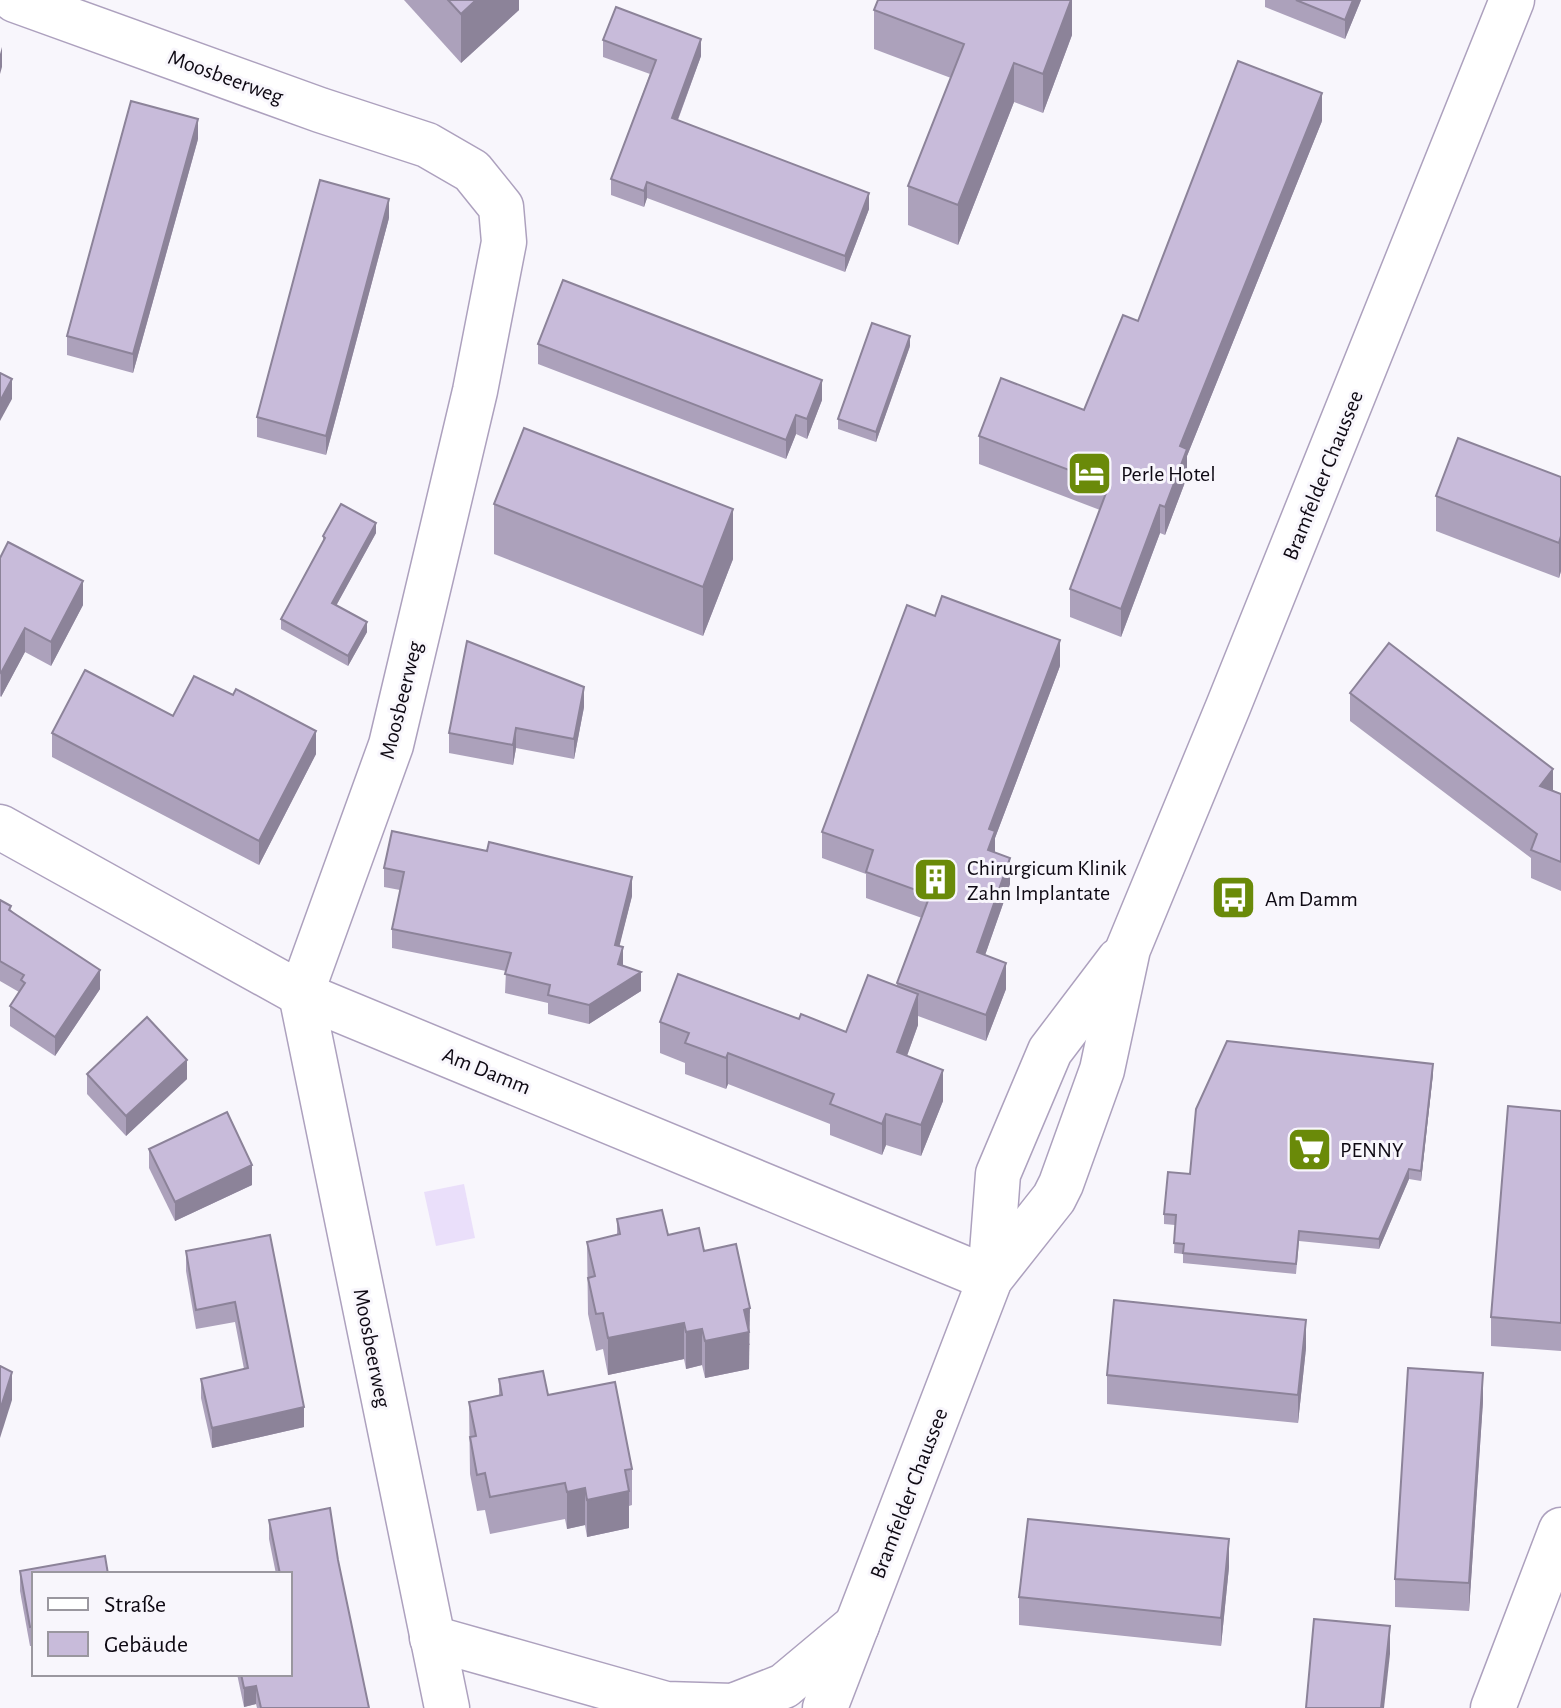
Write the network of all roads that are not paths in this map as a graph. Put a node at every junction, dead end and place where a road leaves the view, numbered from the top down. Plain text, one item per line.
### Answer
1 (15, 0) edge
2 (1512, 0) edge
3 (0, 827) edge
4 (1128, 949) junction
5 (301, 994) junction
6 (990, 1279) junction
7 (1561, 1530) edge
8 (857, 1625) junction
9 (432, 1638) junction
10 (447, 1708) edge
11 (825, 1708) edge
12 (1493, 1708) edge

1 - 5 street, Moosbeerweg
2 - 4 street, Bramfelder Chaussee
3 - 5 street, Am Damm
4 - 6 street, Bramfelder Chaussee
4 - 6 street, Bramfelder Chaussee
5 - 6 street, Am Damm
5 - 9 street, Moosbeerweg
6 - 8 street, Bramfelder Chaussee
7 - 12 street
8 - 9 street
8 - 11 street, Bramfelder Chaussee
9 - 10 street, Moosbeerweg

